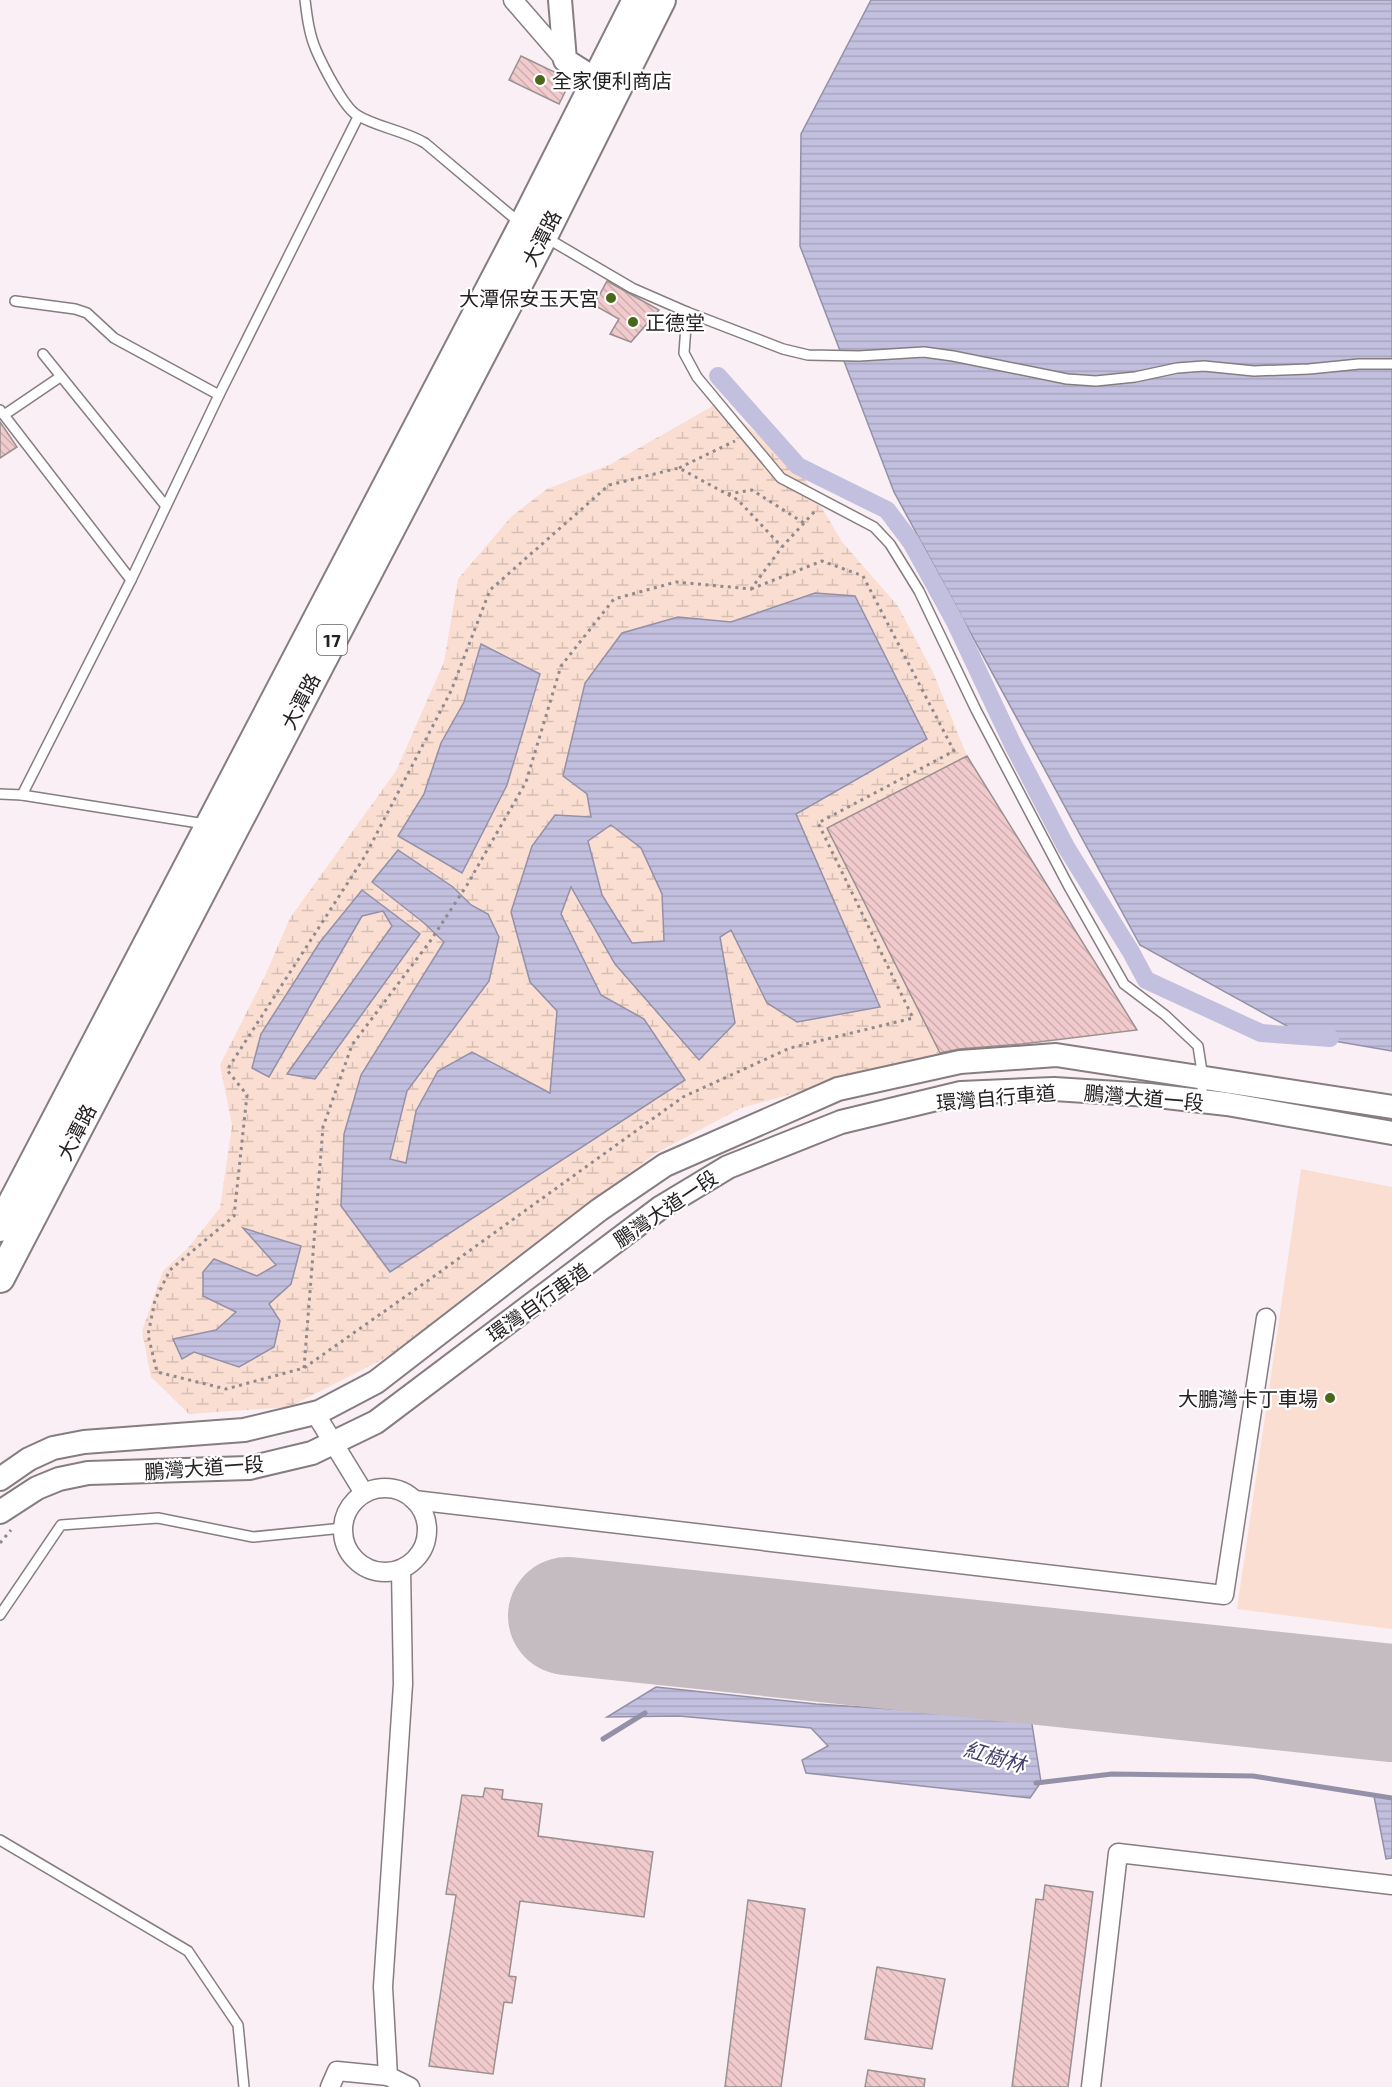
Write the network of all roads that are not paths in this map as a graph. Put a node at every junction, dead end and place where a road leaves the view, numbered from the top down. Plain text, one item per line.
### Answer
1 (305, 0) edge
2 (513, 0) edge
3 (560, 0) edge
4 (637, 0) edge
5 (661, 0) edge
6 (565, 60) junction
7 (607, 86) junction
8 (358, 117) junction
9 (533, 231) junction
10 (15, 301) dead end
11 (687, 312) junction
12 (43, 354) dead end
13 (1392, 364) edge
14 (60, 377) junction
15 (219, 395) junction
16 (2, 412) edge
17 (165, 505) junction
18 (131, 580) junction
19 (0, 794) edge
20 (22, 795) junction
21 (209, 824) junction
22 (1203, 1078) junction
23 (1201, 1101) junction
24 (1392, 1107) edge
25 (1392, 1133) edge
26 (0, 1227) edge
27 (0, 1278) edge
28 (1266, 1318) dead end
29 (315, 1413) junction
30 (332, 1443) junction
31 (0, 1479) edge
32 (364, 1493) junction
33 (414, 1500) junction
34 (8, 1517) edge
35 (343, 1528) junction
36 (401, 1569) junction
37 (0, 1615) edge
38 (0, 1840) edge
39 (1392, 1885) edge
40 (388, 2076) junction
41 (244, 2087) edge
42 (330, 2087) edge
43 (410, 2087) edge
44 (1091, 2087) edge

1 - 8 lane
2 - 6 street
3 - 6 street
4 - 7 main road, 大潭路 / 17
5 - 7 main road, 大潭路 / 17
6 - 7 street
7 - 9 main road, 大潭路 / 17
8 - 9 lane
8 - 15 lane
9 - 11 lane
9 - 21 main road, 大潭路 / 17
9 - 27 main road, 大潭路 / 17
10 - 15 lane
11 - 13 lane
11 - 22 lane
12 - 14 lane
14 - 16 lane
14 - 17 lane
15 - 17 lane
16 - 18 lane
17 - 18 lane
18 - 20 lane
19 - 20 lane
20 - 21 lane
21 - 26 main road, 大潭路 / 17
22 - 23 lane
22 - 24 street, 鵬灣大道一段
22 - 29 street, 鵬灣大道一段
23 - 25 street, 鵬灣大道一段
23 - 30 street, 鵬灣大道一段
28 - 33 street
29 - 30 street
29 - 31 street, 鵬灣大道一段
30 - 32 street
30 - 34 street, 鵬灣大道一段
32 - 33 street
32 - 35 street
33 - 36 street
35 - 36 street
35 - 37 lane
36 - 40 street
38 - 41 lane
39 - 44 street
40 - 42 street
40 - 43 street

